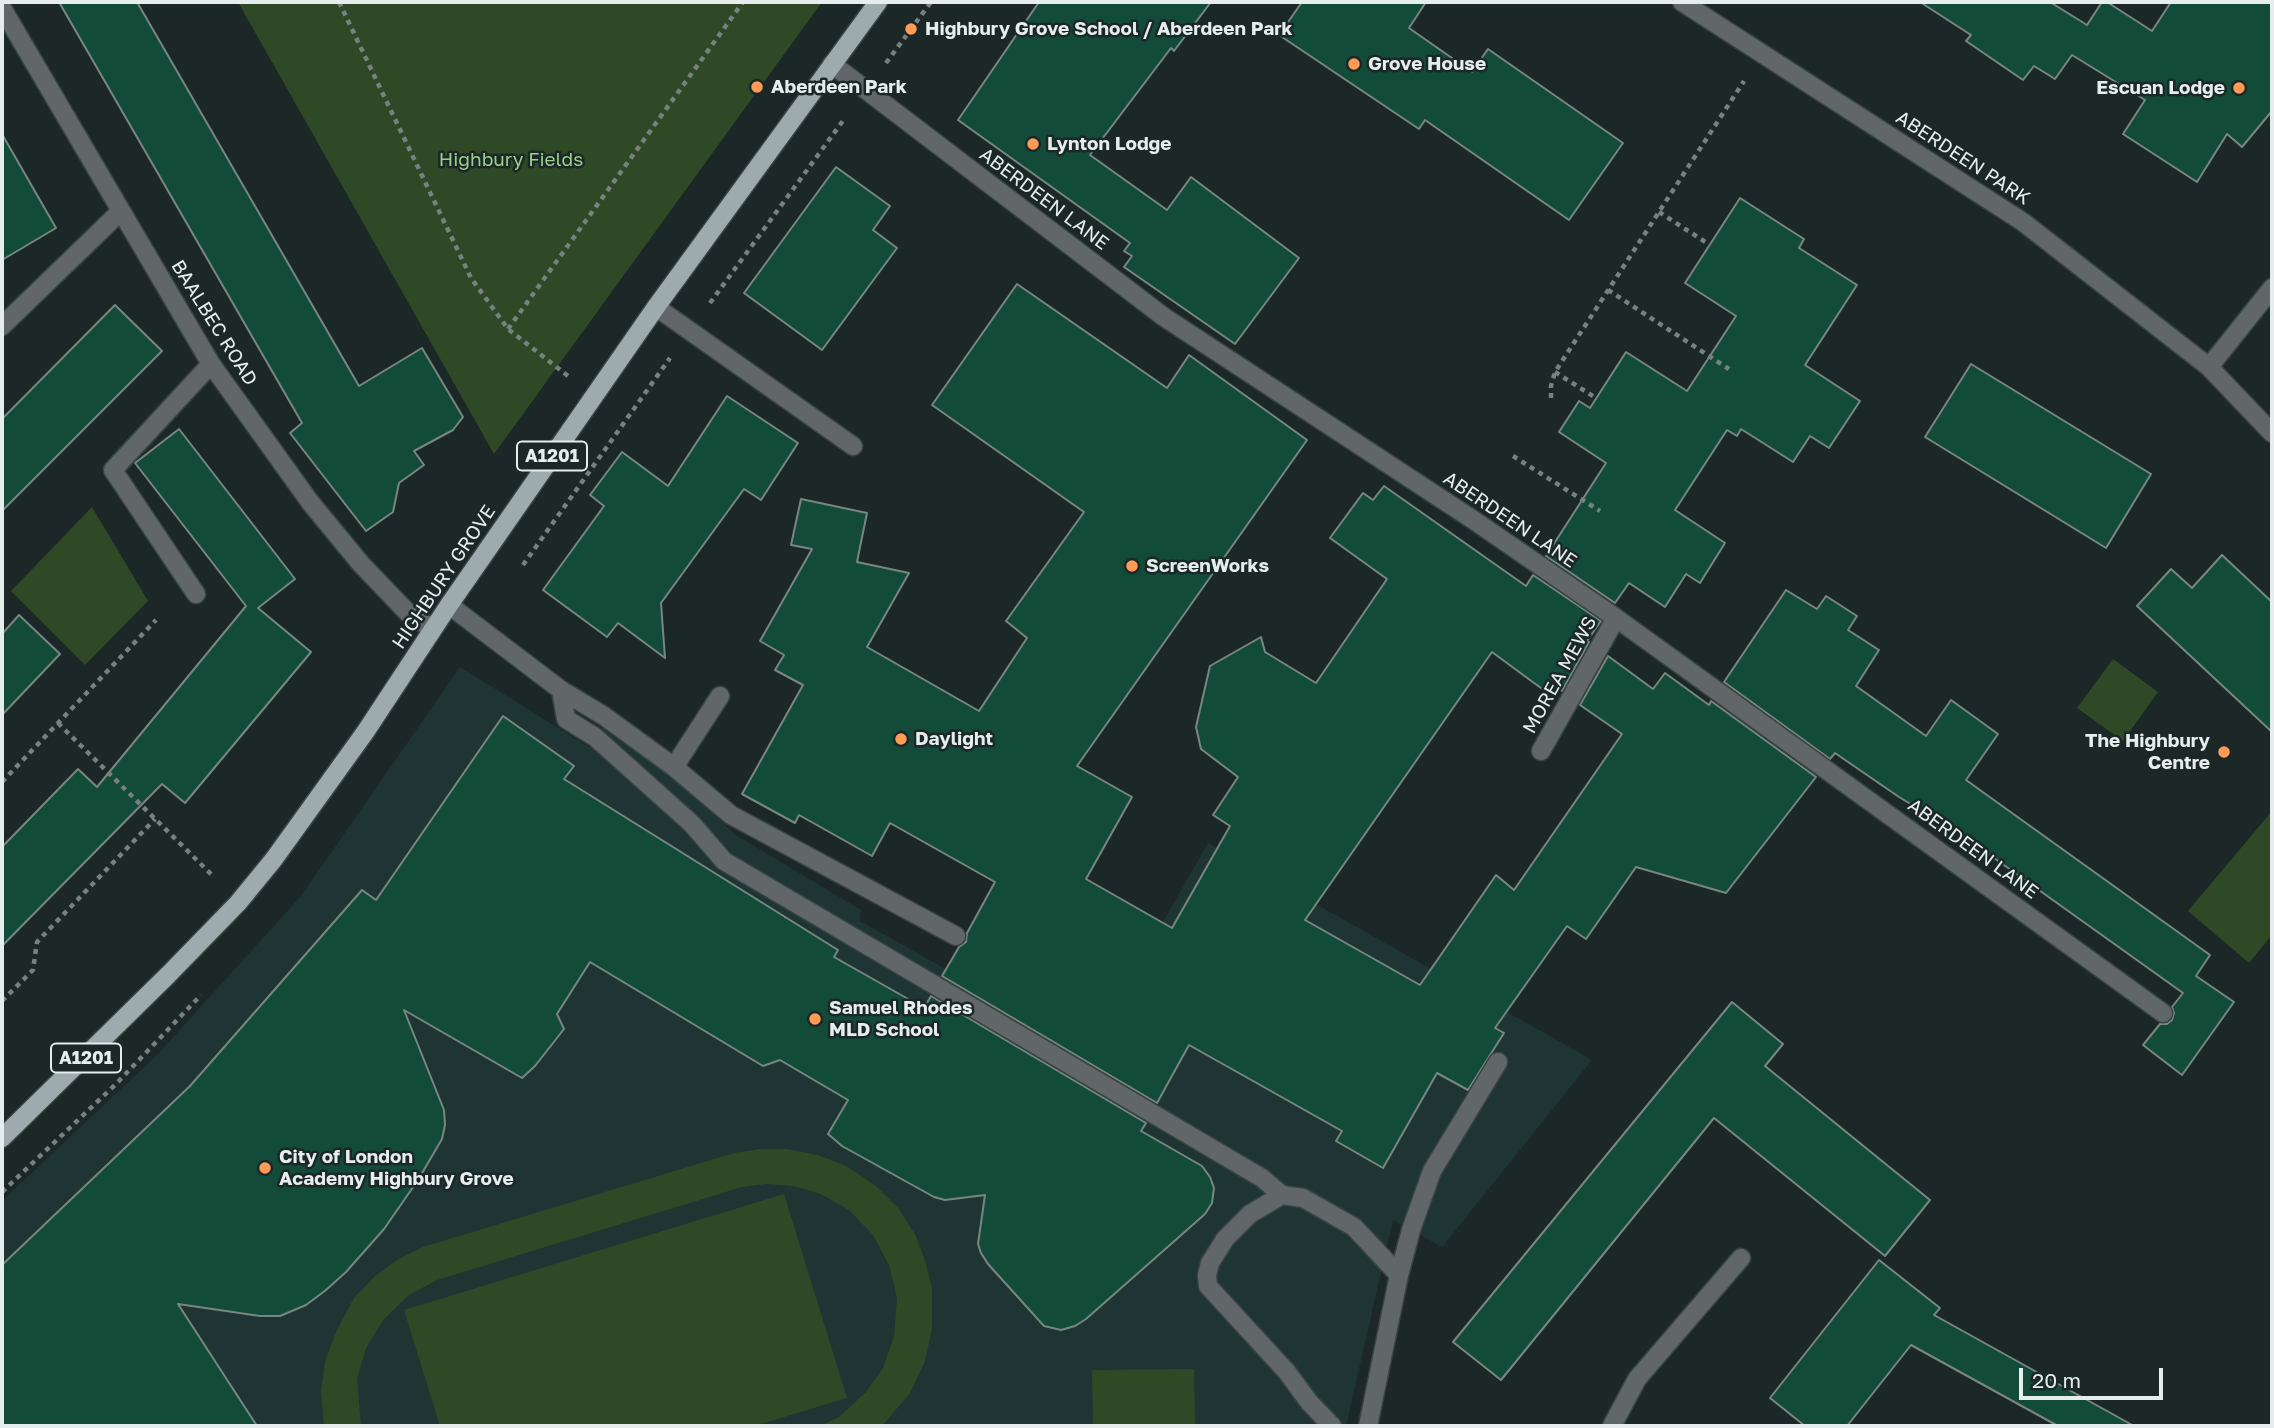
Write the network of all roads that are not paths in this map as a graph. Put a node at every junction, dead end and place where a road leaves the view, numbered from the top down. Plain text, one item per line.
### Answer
1 (878, 2) edge
2 (1682, 2) edge
3 (2, 8) edge
4 (832, 64) junction
5 (121, 211) junction
6 (2272, 288) edge
7 (656, 307) junction
8 (2, 326) edge
9 (211, 364) junction
10 (2209, 367) junction
11 (2272, 433) edge
12 (853, 446) dead end
13 (196, 594) dead end
14 (449, 605) junction
15 (1616, 618) junction
16 (433, 629) junction
17 (561, 690) junction
18 (720, 696) dead end
19 (1541, 751) dead end
20 (674, 767) junction
21 (956, 936) dead end
22 (2163, 1013) dead end
23 (1498, 1062) dead end
24 (2, 1138) edge
25 (1282, 1195) junction
26 (1741, 1258) dead end
27 (1399, 1275) junction
28 (1332, 1426) edge
29 (1368, 1426) edge
30 (1612, 1426) edge

1 - 4 main road, HIGHBURY GROVE / A1201
2 - 10 street, ABERDEEN PARK
3 - 5 street, BAALBEC ROAD
4 - 7 main road, HIGHBURY GROVE / A1201
4 - 15 street, ABERDEEN LANE
5 - 8 street
5 - 9 street, BAALBEC ROAD
6 - 10 street
7 - 12 street
7 - 14 main road, HIGHBURY GROVE / A1201
9 - 13 street
9 - 16 street, BAALBEC ROAD
10 - 11 street, ABERDEEN PARK
14 - 16 main road, HIGHBURY GROVE / A1201
14 - 17 street
15 - 19 street, MOREA MEWS
15 - 22 street, ABERDEEN LANE
16 - 24 main road, HIGHBURY GROVE / A1201
17 - 20 street
17 - 25 street
18 - 20 street
20 - 21 street
23 - 27 street
25 - 27 street
25 - 28 street
26 - 30 street
27 - 29 street

